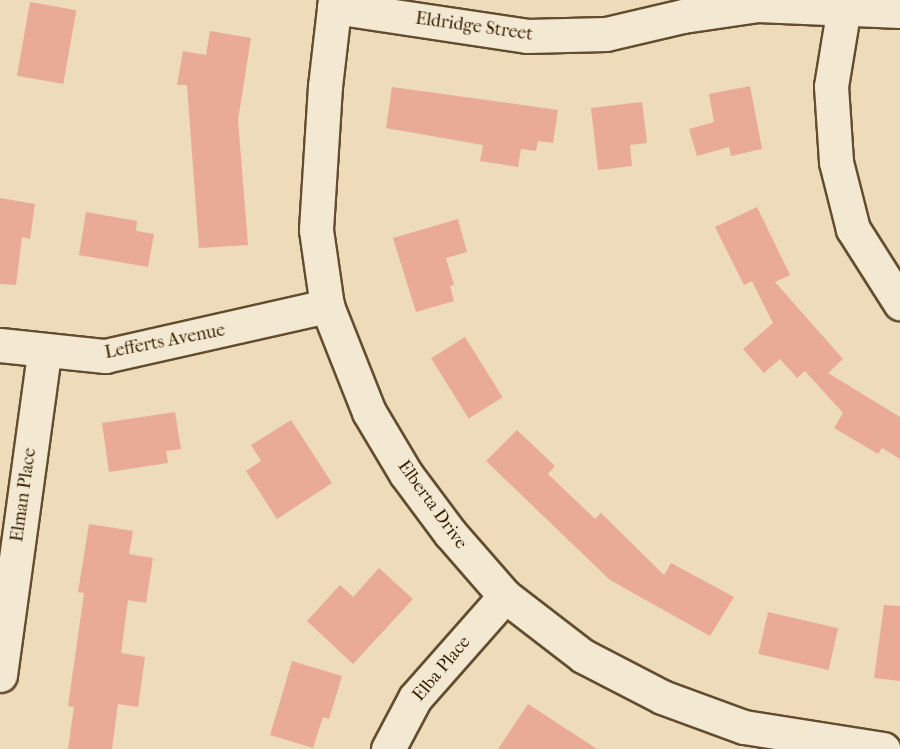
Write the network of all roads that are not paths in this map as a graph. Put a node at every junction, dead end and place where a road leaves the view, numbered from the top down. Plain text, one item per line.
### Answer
1 (334, 3) edge
2 (844, 7) junction
3 (900, 11) edge
4 (900, 303) edge
5 (327, 306) junction
6 (0, 345) edge
7 (44, 352) junction
8 (505, 596) junction
9 (0, 675) edge
10 (388, 749) edge
11 (883, 749) edge

1 - 2 street, Eldridge Street
1 - 5 street, Elberta Drive
2 - 3 street, Eldridge Street
2 - 4 street
5 - 7 street, Lefferts Avenue
5 - 8 street, Elberta Drive
6 - 7 street, Lefferts Avenue
7 - 9 street, Elman Place
8 - 10 street, Elba Place
8 - 11 street, Elberta Drive

